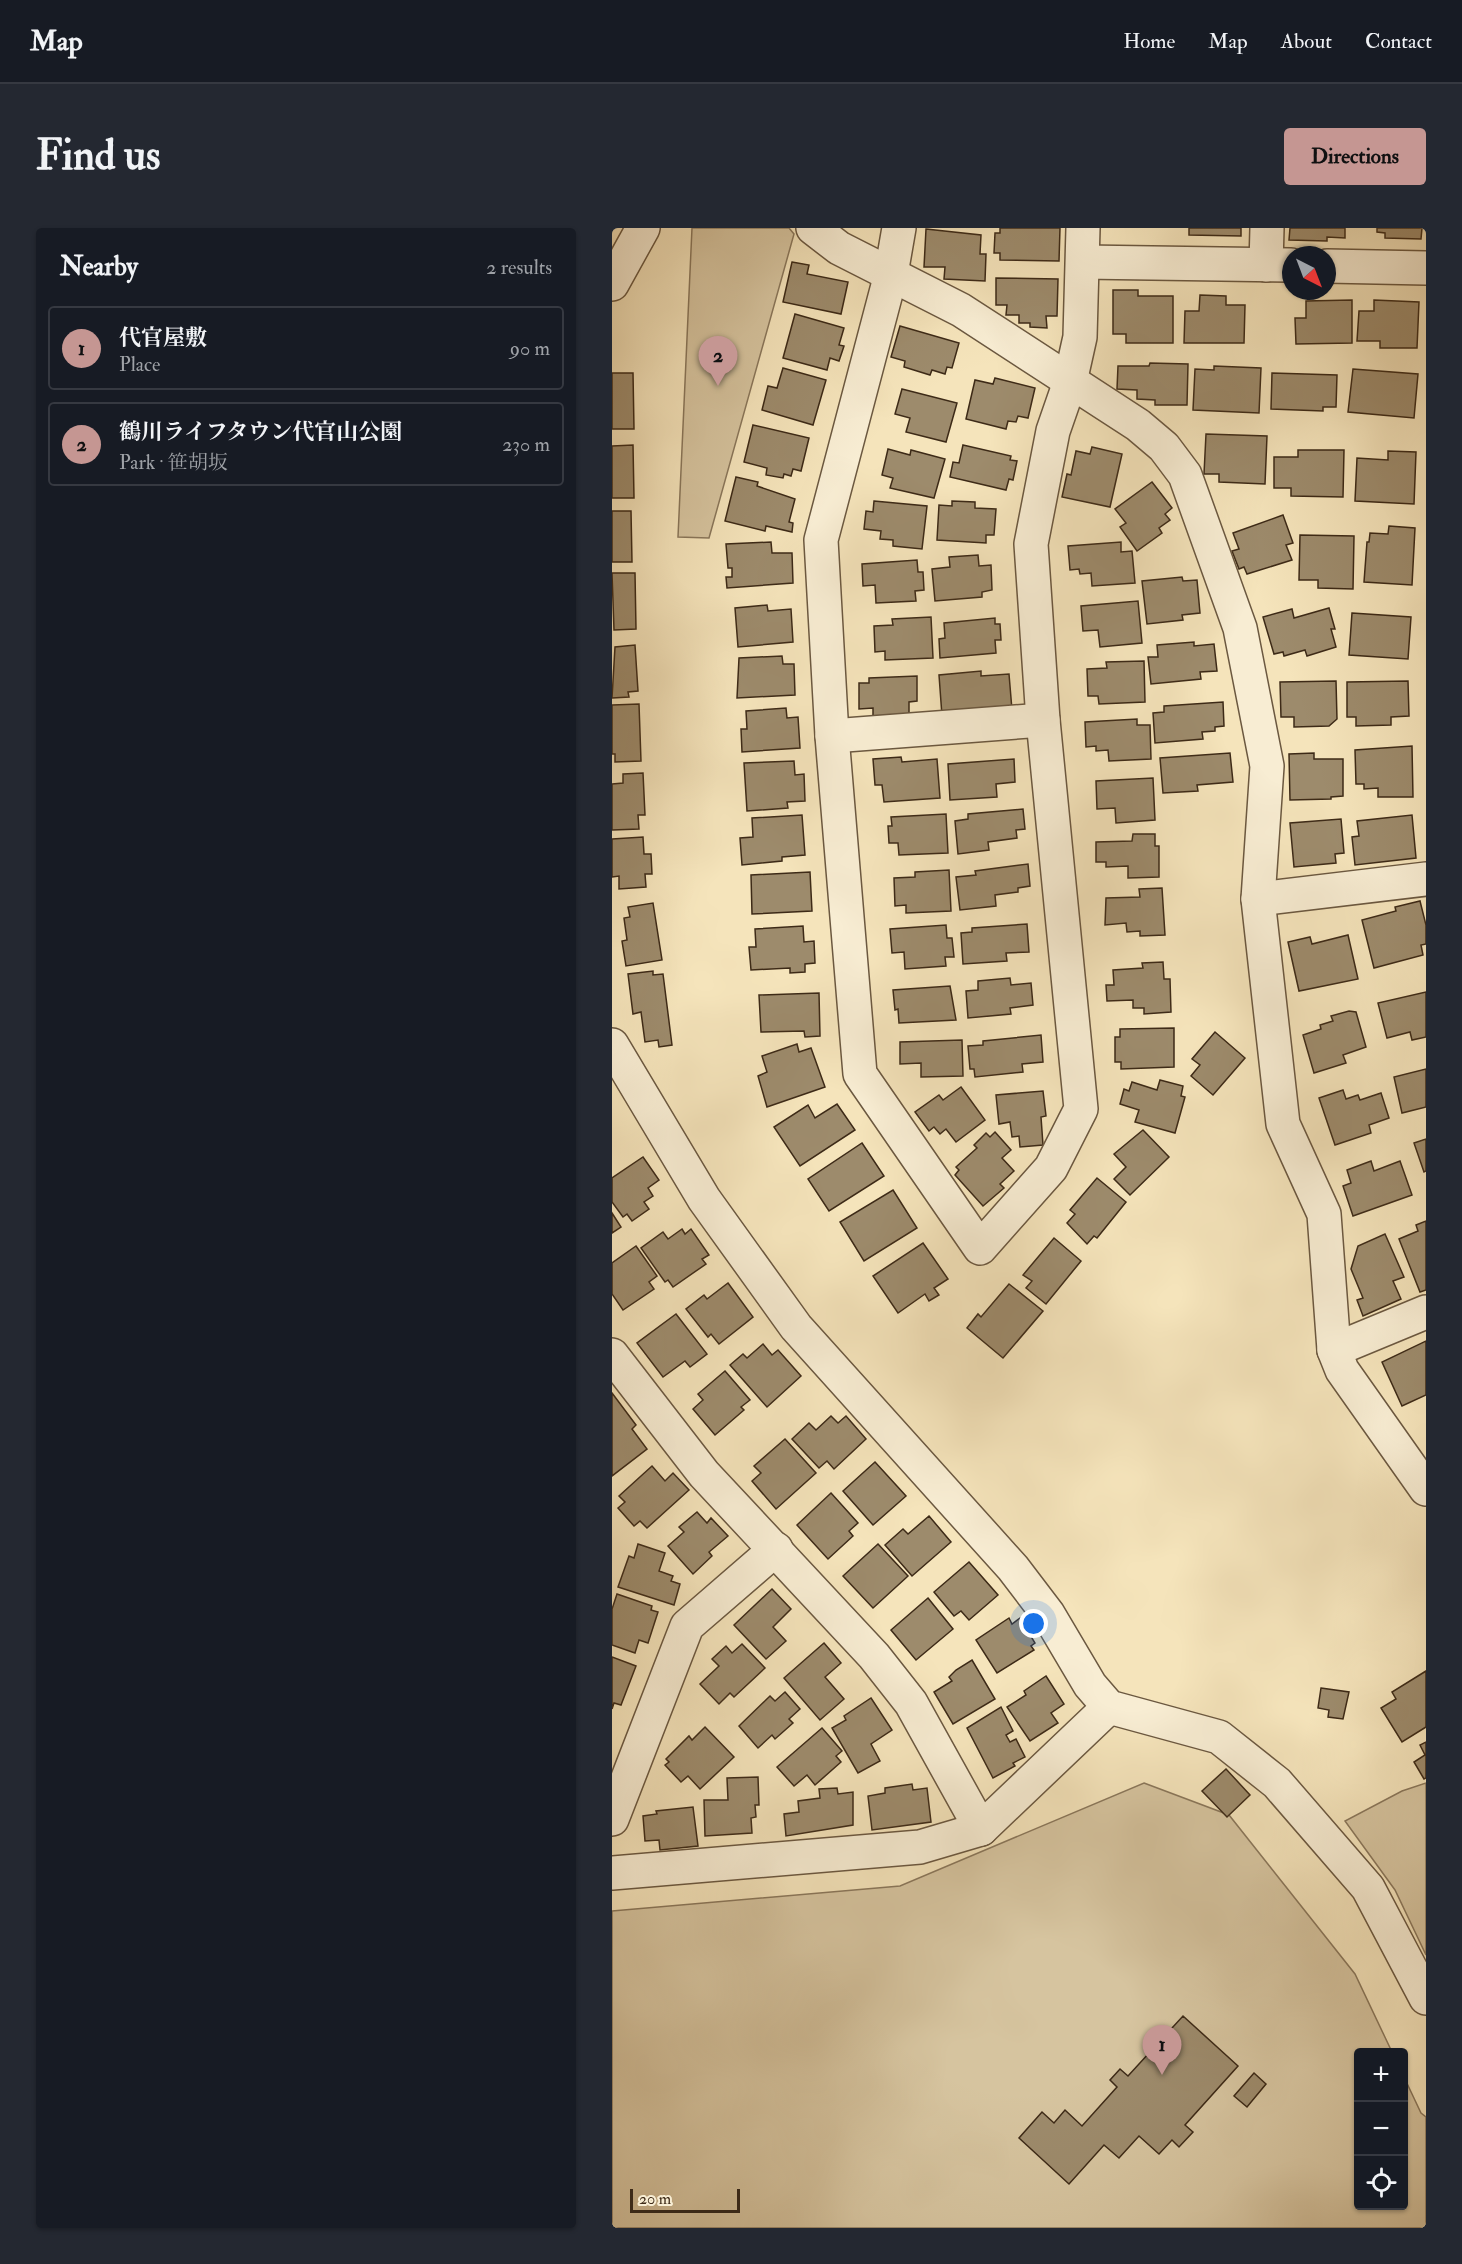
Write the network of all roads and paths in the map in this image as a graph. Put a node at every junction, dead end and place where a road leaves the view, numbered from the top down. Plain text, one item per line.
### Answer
1 (643, 228) edge
2 (813, 228) edge
3 (899, 228) edge
4 (1083, 228) edge
5 (1267, 228) edge
6 (1083, 262) junction
7 (1278, 265) edge
8 (1336, 266) edge
9 (1426, 268) edge
10 (891, 274) junction
11 (612, 284) edge
12 (1070, 382) junction
13 (1043, 720) junction
14 (832, 736) junction
15 (1426, 879) edge
16 (1258, 899) junction
17 (612, 1046) edge
18 (1426, 1312) edge
19 (1334, 1350) junction
20 (612, 1355) edge
21 (1426, 1489) edge
22 (776, 1549) junction
23 (1109, 1707) junction
24 (612, 1819) edge
25 (981, 1829) junction
26 (612, 1873) edge
27 (1426, 1998) edge

1 - 11 street
2 - 10 street
3 - 10 street
4 - 6 street
5 - 7 street
6 - 7 street
6 - 12 street
8 - 9 street
10 - 12 street
10 - 14 street
12 - 13 street
12 - 16 street
13 - 14 street
13 - 14 street
15 - 16 street
16 - 19 street
17 - 23 street
18 - 19 street
19 - 21 street
20 - 22 street
22 - 24 street
22 - 25 street
23 - 25 street
23 - 27 street
25 - 26 street

